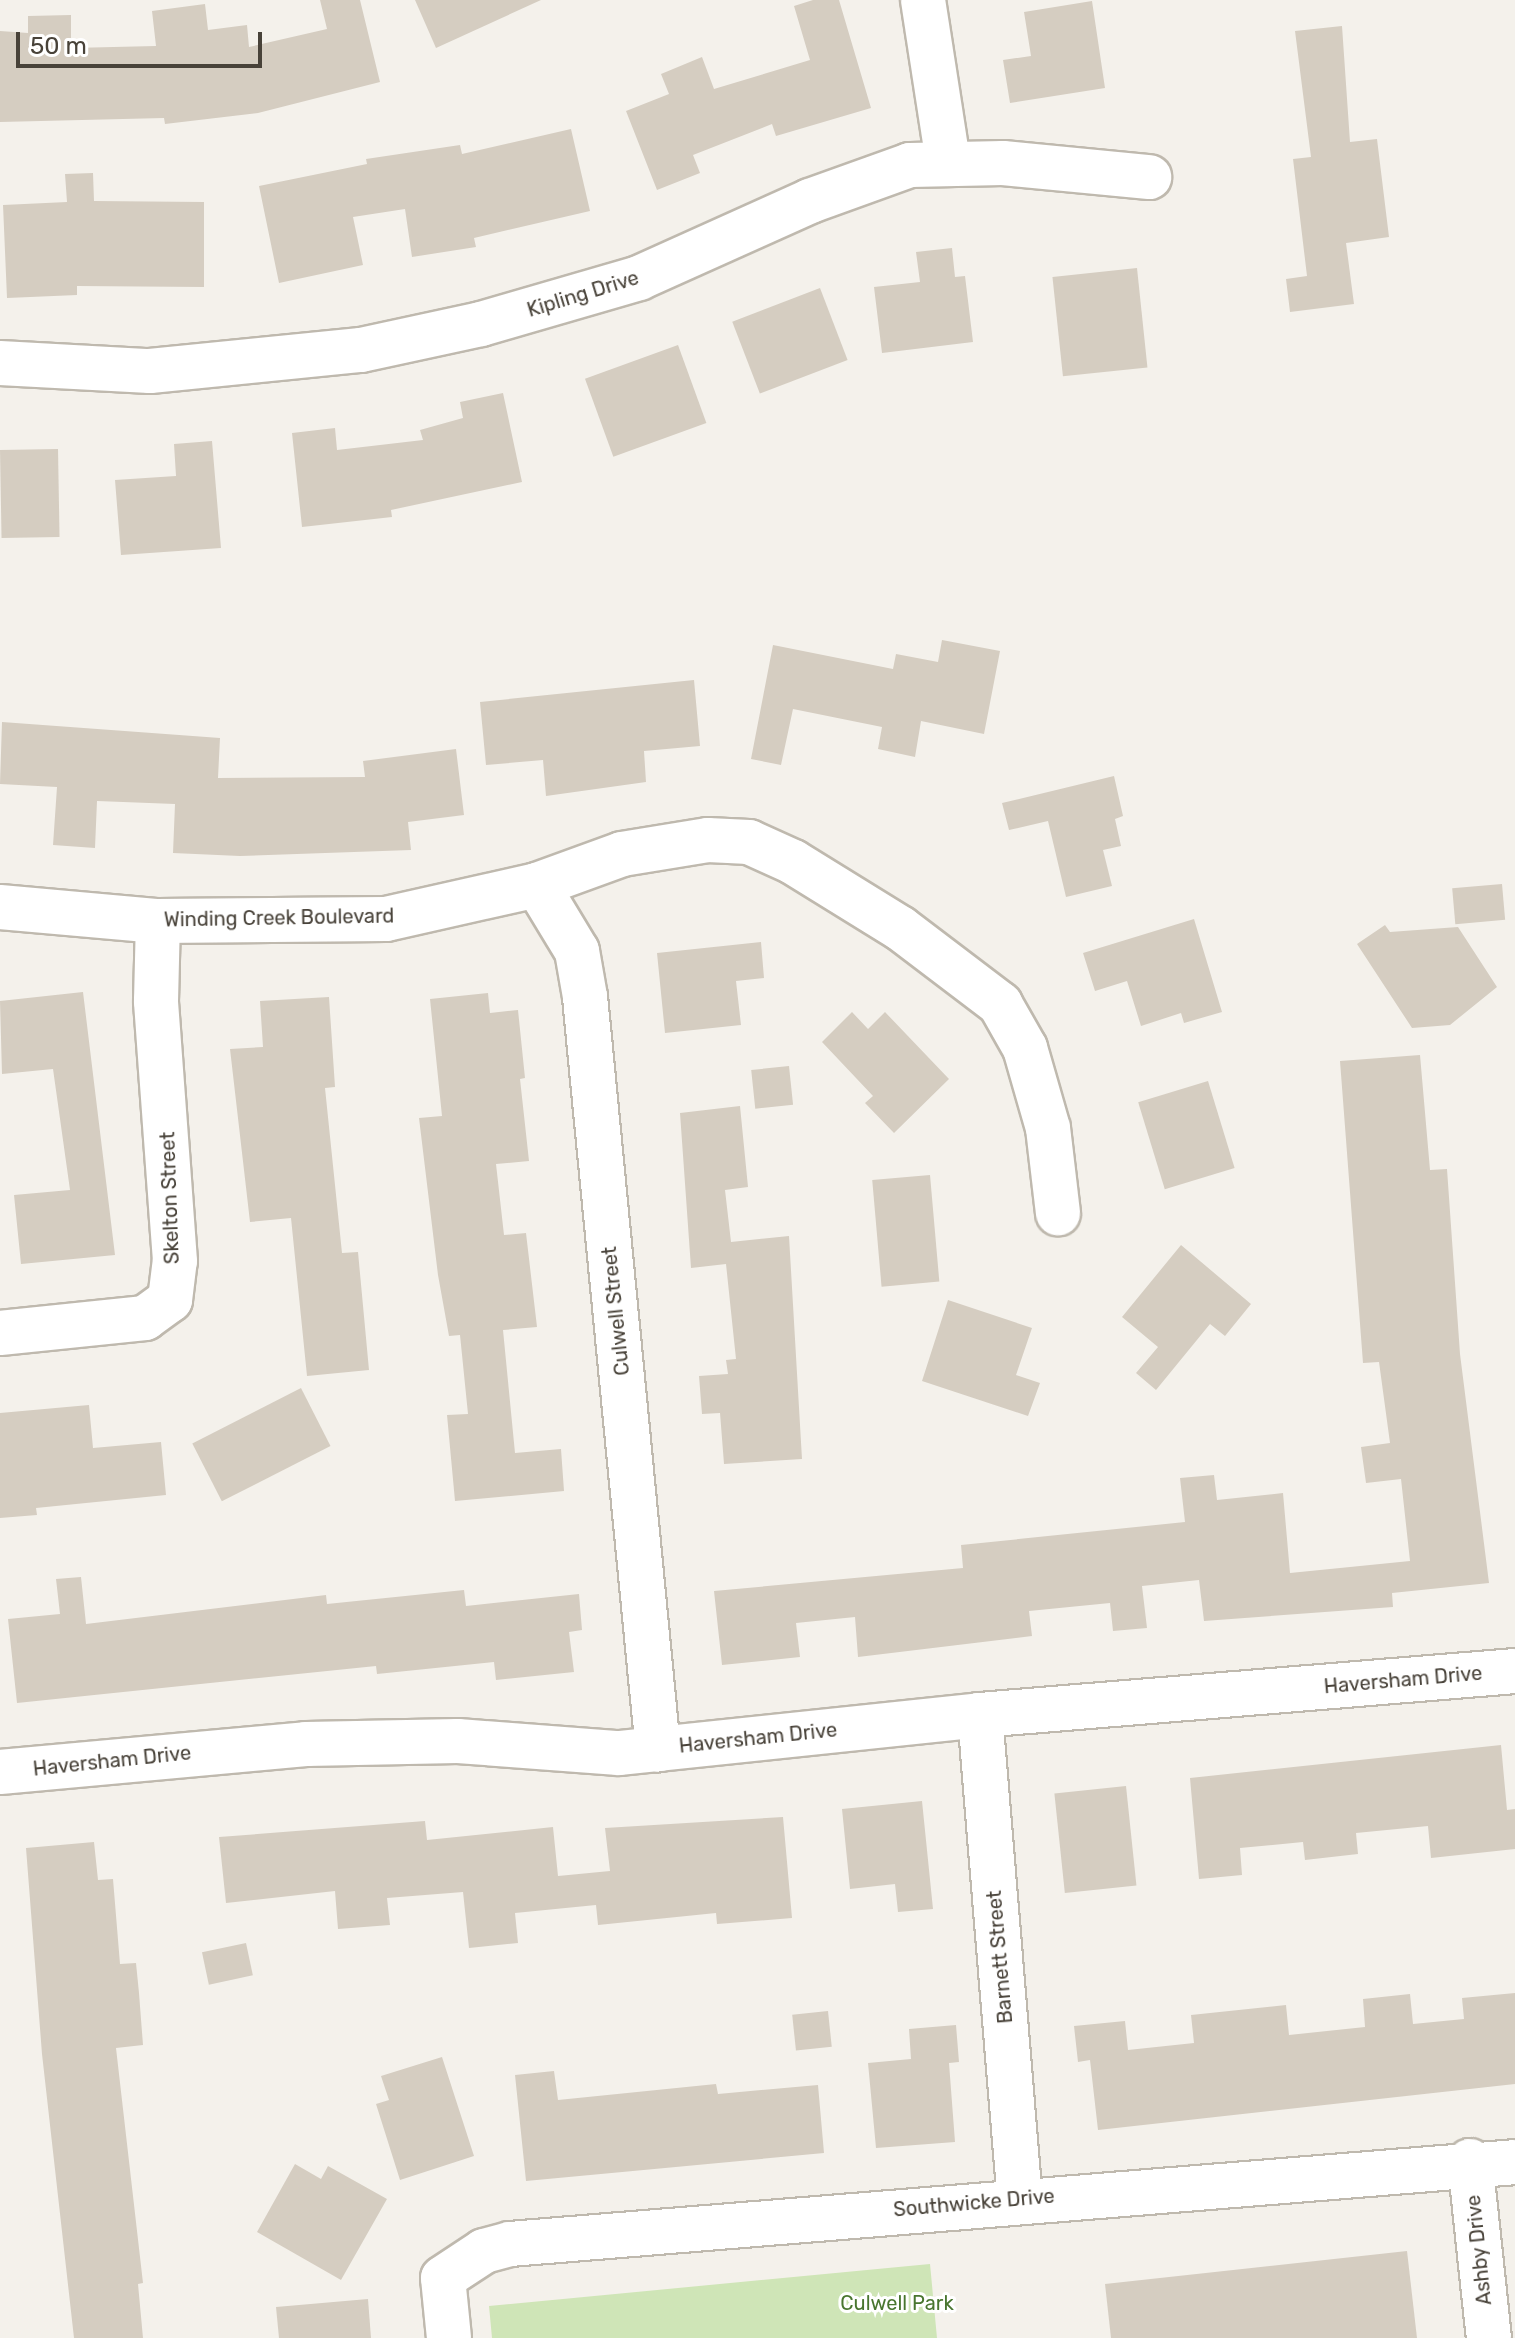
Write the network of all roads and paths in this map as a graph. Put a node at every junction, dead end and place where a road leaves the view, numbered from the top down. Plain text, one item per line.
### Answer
1 (923, 0) edge
2 (948, 161) junction
3 (1149, 177) dead end
4 (0, 363) edge
5 (537, 885) junction
6 (0, 907) edge
7 (158, 921) junction
8 (1058, 1213) dead end
9 (0, 1333) edge
10 (1515, 1671) edge
11 (980, 1715) junction
12 (658, 1749) junction
13 (0, 1772) edge
14 (1470, 2161) junction
15 (1515, 2162) edge
16 (1020, 2199) junction
17 (449, 2338) edge
18 (1489, 2338) edge

1 - 2 street
2 - 3 street, Kipling Drive
2 - 4 street, Kipling Drive
5 - 7 street, Winding Creek Boulevard
5 - 8 street, Winding Creek Boulevard
5 - 12 street, Culwell Street
6 - 7 street, Winding Creek Boulevard
7 - 9 street, Skelton Street
10 - 11 street, Haversham Drive
11 - 12 street, Haversham Drive
11 - 16 street, Barnett Street
12 - 13 street, Haversham Drive
14 - 15 street, Southwicke Drive
14 - 16 street, Southwicke Drive
14 - 18 street, Ashby Drive
16 - 17 street, Southwicke Drive

